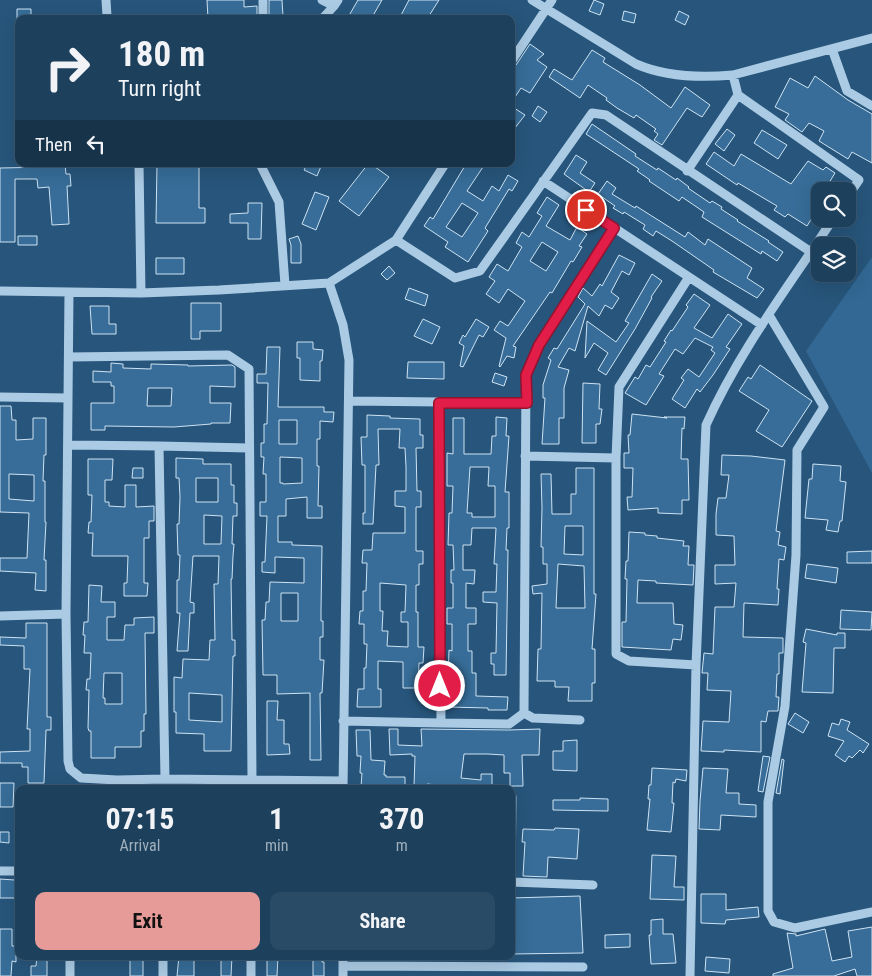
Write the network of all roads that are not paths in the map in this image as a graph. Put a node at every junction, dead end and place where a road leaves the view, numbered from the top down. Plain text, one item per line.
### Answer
1 (106, 0) edge
2 (263, 0) edge
3 (322, 0) edge
4 (532, 0) edge
5 (552, 0) edge
6 (336, 3) edge
7 (546, 9) junction
8 (107, 15) edge
9 (263, 15) edge
10 (326, 15) edge
11 (872, 38) edge
12 (832, 49) junction
13 (515, 56) edge
14 (733, 75) junction
15 (738, 95) junction
16 (872, 106) edge
17 (139, 167) edge
18 (262, 167) edge
19 (443, 167) edge
20 (687, 171) junction
21 (543, 181) junction
22 (856, 184) edge
23 (614, 228) junction
24 (396, 240) junction
25 (811, 252) joint
26 (689, 277) junction
27 (329, 283) junction
28 (285, 285) junction
29 (0, 291) edge
30 (69, 292) junction
31 (141, 293) junction
32 (768, 316) junction
33 (762, 325) junction
34 (69, 356) junction
35 (0, 397) edge
36 (68, 398) junction
37 (349, 401) junction
38 (439, 403) junction
39 (527, 403) junction
40 (68, 444) junction
41 (159, 446) junction
42 (250, 448) junction
43 (525, 456) junction
44 (616, 458) junction
45 (66, 614) junction
46 (0, 616) edge
47 (696, 666) junction
48 (524, 713) junction
49 (580, 720) dead end
50 (343, 721) junction
51 (441, 723) junction
52 (165, 779) junction
53 (252, 780) junction
54 (117, 784) edge
55 (343, 785) edge
56 (15, 871) edge
57 (0, 872) edge
58 (515, 882) edge
59 (593, 885) dead end
60 (872, 912) edge
61 (70, 960) edge
62 (163, 960) edge
63 (251, 960) edge
64 (343, 960) edge
65 (343, 966) junction
66 (582, 967) dead end
67 (70, 976) edge
68 (163, 976) edge
69 (251, 976) edge
70 (343, 976) edge
71 (690, 976) edge

1 - 8 street
2 - 9 street
3 - 6 street
4 - 7 street
5 - 7 street
6 - 10 street
7 - 13 street
7 - 14 street
11 - 12 street
12 - 14 street
12 - 16 street
14 - 15 street
15 - 20 street
15 - 22 street
17 - 31 street
18 - 28 street
19 - 24 street
20 - 21 street
20 - 25 street
21 - 23 street
21 - 24 street
23 - 26 street
23 - 39 street
24 - 27 street
25 - 32 street
26 - 33 street
26 - 44 street
27 - 28 street
27 - 37 street
28 - 31 street
29 - 30 street
30 - 31 street
30 - 34 street
32 - 33 street
32 - 60 street
33 - 47 street
34 - 36 street
34 - 42 street
35 - 36 street
36 - 40 street
37 - 38 street
37 - 50 street
38 - 39 street
38 - 51 street
39 - 43 street
40 - 41 street
40 - 45 street
41 - 42 street
41 - 52 street
42 - 53 street
43 - 44 street
43 - 48 street
44 - 47 street
45 - 46 street
45 - 54 street
47 - 71 street
48 - 49 street
48 - 51 street
50 - 51 street
50 - 55 street
52 - 53 street
52 - 54 street
53 - 55 street
56 - 57 street
58 - 59 street
61 - 67 street
62 - 68 street
63 - 69 street
64 - 65 street
65 - 66 street
65 - 70 street

